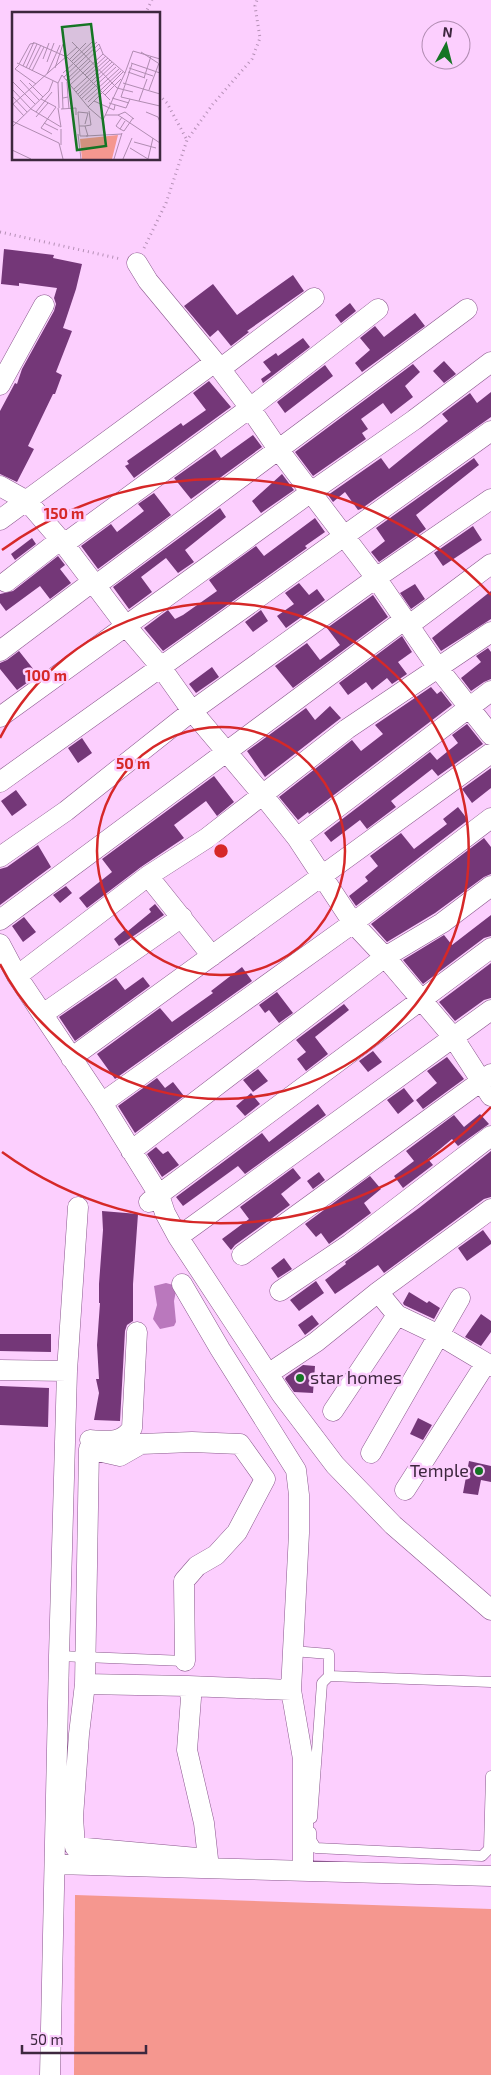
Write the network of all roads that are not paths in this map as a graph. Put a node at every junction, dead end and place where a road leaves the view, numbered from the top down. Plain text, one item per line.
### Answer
1 (137, 262) road end
2 (314, 298) dead end
3 (44, 304) dead end
4 (378, 308) dead end
5 (467, 309) dead end
6 (491, 362) edge
7 (218, 366) junction
8 (0, 385) edge
9 (250, 408) junction
10 (491, 431) edge
11 (278, 449) junction
12 (0, 486) edge
13 (311, 492) junction
14 (491, 499) edge
15 (27, 501) junction
16 (0, 520) edge
17 (344, 535) junction
18 (62, 542) junction
19 (491, 564) edge
20 (376, 578) junction
21 (6, 582) dead end
22 (93, 584) junction
23 (406, 623) junction
24 (126, 626) junction
25 (491, 632) edge
26 (0, 651) edge
27 (160, 666) junction
28 (438, 668) junction
29 (491, 691) edge
30 (469, 707) junction
31 (192, 711) junction
32 (0, 717) edge
33 (491, 735) edge
34 (226, 752) junction
35 (491, 753) edge
36 (0, 782) edge
37 (262, 794) junction
38 (491, 818) edge
39 (297, 838) junction
40 (0, 857) edge
41 (148, 876) junction
42 (323, 876) junction
43 (491, 886) edge
44 (182, 917) junction
45 (0, 920) edge
46 (353, 923) junction
47 (0, 944) edge
48 (491, 948) edge
49 (212, 956) junction
50 (385, 956) junction
51 (17, 976) junction
52 (422, 1000) junction
53 (491, 1010) edge
54 (43, 1014) junction
55 (453, 1037) junction
56 (70, 1058) junction
57 (488, 1084) edge
58 (102, 1103) junction
59 (491, 1136) edge
60 (130, 1151) junction
61 (155, 1198) junction
62 (78, 1207) dead end
63 (491, 1209) edge
64 (178, 1237) junction
65 (242, 1255) dead end
66 (182, 1284) dead end
67 (280, 1291) dead end
68 (378, 1292) junction
69 (460, 1298) dead end
70 (397, 1315) junction
71 (137, 1332) dead end
72 (439, 1336) junction
73 (489, 1364) edge
74 (0, 1370) edge
75 (67, 1372) junction
76 (268, 1374) junction
77 (333, 1411) dead end
78 (66, 1439) junction
79 (371, 1453) dead end
80 (405, 1490) dead end
81 (491, 1610) edge
82 (293, 1651) junction
83 (59, 1656) junction
84 (85, 1657) junction
85 (185, 1661) joint
86 (329, 1676) junction
87 (491, 1682) edge
88 (85, 1684) junction
89 (188, 1686) junction
90 (291, 1690) junction
91 (491, 1776) edge
92 (55, 1864) junction
93 (303, 1871) junction
94 (491, 1876) edge
95 (50, 2075) edge

1 - 7 street
2 - 7 street
3 - 8 street
4 - 9 street
5 - 11 street
6 - 13 street
7 - 9 street
7 - 15 street
9 - 11 street
9 - 18 street
10 - 17 street
11 - 13 street
11 - 22 street
12 - 15 street
13 - 17 street
13 - 24 street
14 - 20 street
15 - 16 street
15 - 18 street
17 - 20 street
17 - 27 street
18 - 21 street
18 - 22 street
19 - 23 street
20 - 23 street
20 - 31 street
22 - 24 street
22 - 26 street
23 - 28 street
23 - 34 street
24 - 27 street
24 - 32 street
25 - 28 street
27 - 31 street
27 - 36 street
28 - 30 street
28 - 37 street
29 - 30 street
30 - 33 street
30 - 39 street
31 - 34 street
31 - 40 street
34 - 37 street
34 - 45 street
35 - 42 street
37 - 39 street
37 - 41 street
38 - 46 street
39 - 42 street
41 - 44 street
41 - 51 street
42 - 46 street
42 - 49 street
43 - 50 street
44 - 49 street
44 - 54 street
46 - 50 street
46 - 58 street
47 - 51 street
48 - 52 street
49 - 56 street
50 - 52 street
50 - 60 street
51 - 54 street
52 - 55 street
52 - 61 street
53 - 55 street
54 - 56 street
55 - 57 street
55 - 64 street
56 - 58 street
57 - 65 street
58 - 60 street
59 - 67 street
60 - 61 street
61 - 64 street
62 - 75 street
63 - 68 street
64 - 76 street
66 - 82 street
68 - 70 street
68 - 76 street
69 - 72 street
70 - 72 street
70 - 77 street
71 - 78 street
72 - 73 street
72 - 79 street
73 - 80 street
74 - 75 street
75 - 78 street
76 - 81 street
78 - 83 street
82 - 86 lane
82 - 90 street
83 - 84 lane
83 - 92 street
84 - 85 lane
84 - 85 street
84 - 88 street
86 - 87 lane
86 - 91 lane
88 - 89 street
88 - 89 street
89 - 90 street
90 - 93 street
92 - 93 street
92 - 95 street
93 - 94 street

